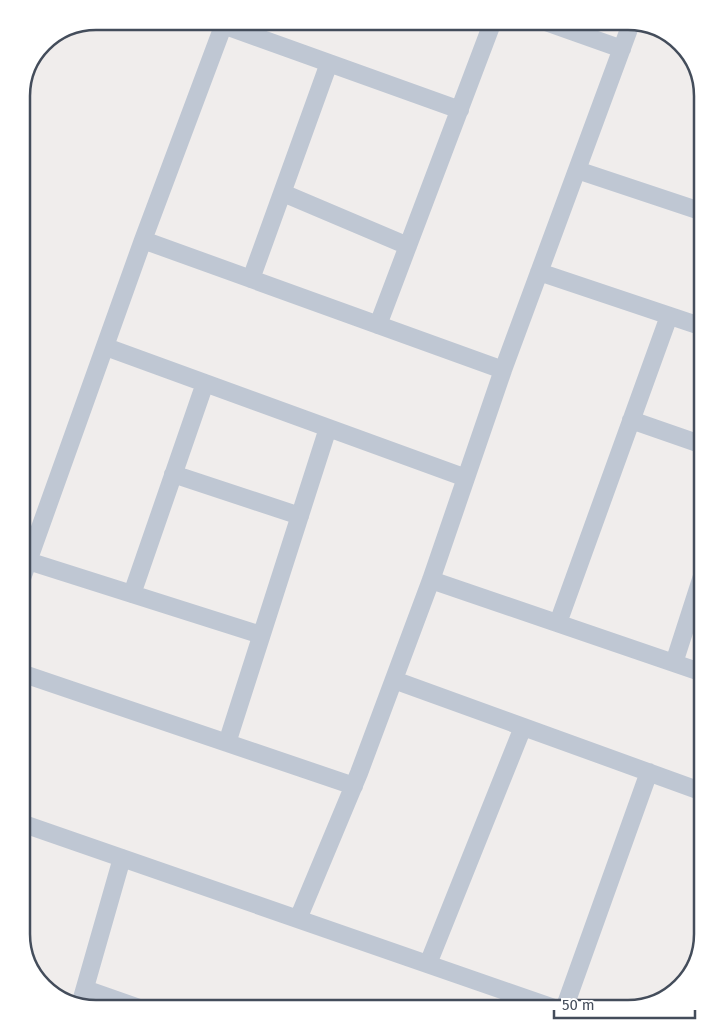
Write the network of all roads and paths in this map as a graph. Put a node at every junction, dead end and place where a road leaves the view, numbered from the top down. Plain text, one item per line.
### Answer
1 (221, 30) edge
2 (242, 30) edge
3 (490, 30) edge
4 (568, 30) edge
5 (629, 30) edge
6 (622, 49) junction
7 (329, 63) junction
8 (460, 110) junction
9 (577, 170) junction
10 (282, 193) junction
11 (694, 209) edge
12 (143, 240) junction
13 (408, 246) junction
14 (539, 272) junction
15 (252, 279) junction
16 (669, 316) junction
17 (694, 324) edge
18 (378, 325) junction
19 (106, 347) junction
20 (503, 370) junction
21 (205, 383) junction
22 (631, 420) junction
23 (328, 428) junction
24 (694, 442) edge
25 (173, 474) junction
26 (466, 478) junction
27 (300, 516) junction
28 (30, 556) edge
29 (30, 562) edge
30 (431, 580) junction
31 (132, 594) junction
32 (694, 601) edge
33 (558, 623) junction
34 (262, 635) junction
35 (674, 663) junction
36 (694, 670) edge
37 (30, 676) edge
38 (394, 680) junction
39 (523, 727) junction
40 (227, 742) junction
41 (649, 772) junction
42 (354, 786) junction
43 (694, 789) edge
44 (30, 826) edge
45 (122, 858) junction
46 (298, 919) junction
47 (428, 964) junction
48 (82, 997) edge
49 (97, 1000) edge
50 (531, 1000) edge
51 (567, 1000) edge

1 - 12 street
2 - 7 street
3 - 8 street
4 - 6 street
5 - 6 street
6 - 9 street
7 - 8 street
7 - 10 street
8 - 13 street
9 - 11 street
9 - 14 street
10 - 13 street
10 - 15 street
12 - 15 street
12 - 19 street
13 - 18 street
14 - 16 street
14 - 20 street
15 - 18 street
16 - 17 street
16 - 22 street
18 - 20 street
19 - 21 street
19 - 28 street
20 - 26 street
21 - 23 street
21 - 25 street
22 - 24 street
22 - 33 street
23 - 26 street
23 - 27 street
25 - 27 street
25 - 31 street
26 - 30 street
27 - 34 street
29 - 31 street
30 - 33 street
30 - 38 street
31 - 34 street
32 - 35 street
33 - 35 street
34 - 40 street
35 - 36 street
37 - 40 street
38 - 39 street
38 - 42 street
39 - 41 street
39 - 47 street
40 - 42 street
41 - 43 street
41 - 51 street
42 - 46 street
44 - 45 street
45 - 46 street
45 - 48 street
46 - 47 street
47 - 50 street
48 - 49 street

